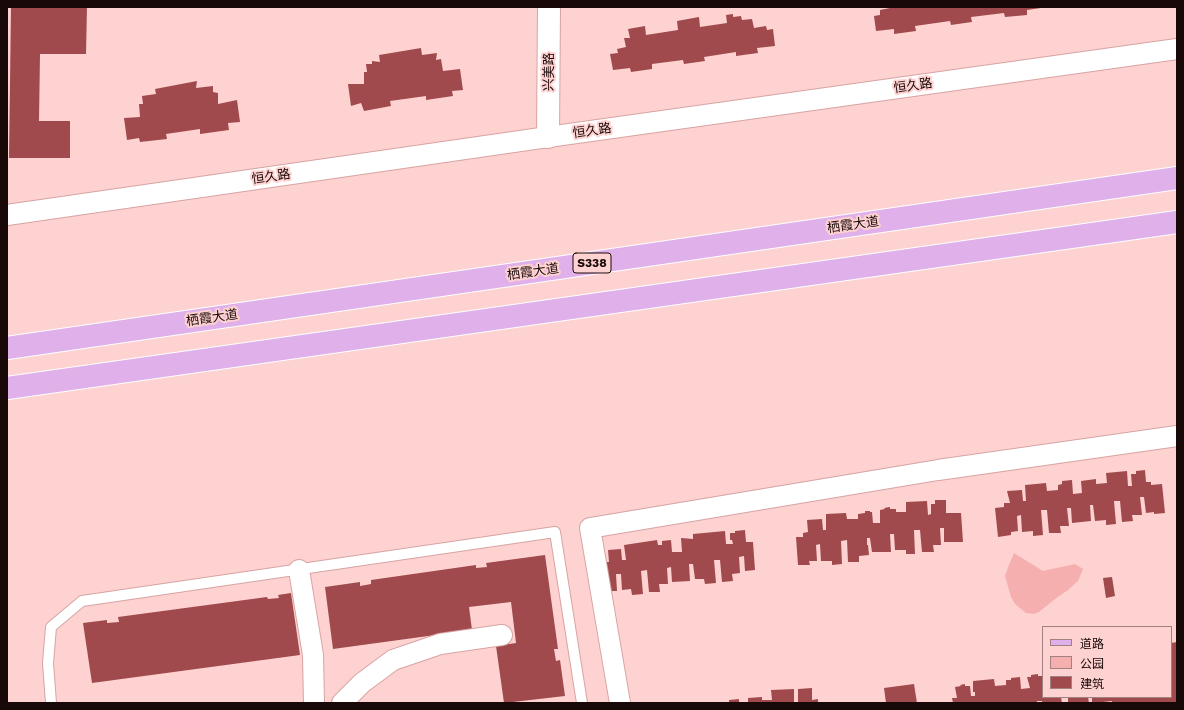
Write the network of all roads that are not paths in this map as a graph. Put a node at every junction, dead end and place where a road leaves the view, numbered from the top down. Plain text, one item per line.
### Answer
1 (549, 7) edge
2 (1177, 49) edge
3 (548, 137) junction
4 (1177, 178) edge
5 (7, 215) edge
6 (1177, 222) edge
7 (7, 348) edge
8 (7, 388) edge
9 (1177, 436) edge
10 (299, 570) junction
11 (502, 634) dead end
12 (51, 703) edge
13 (314, 703) edge
14 (342, 703) edge
15 (582, 703) edge
16 (620, 703) edge

1 - 3 street, 兴美路
2 - 3 street, 恒久路
3 - 5 street, 恒久路
4 - 7 main road, 栖霞大道 / S338
6 - 8 main road
9 - 16 street
10 - 12 lane
10 - 13 street
10 - 15 lane
11 - 14 street

